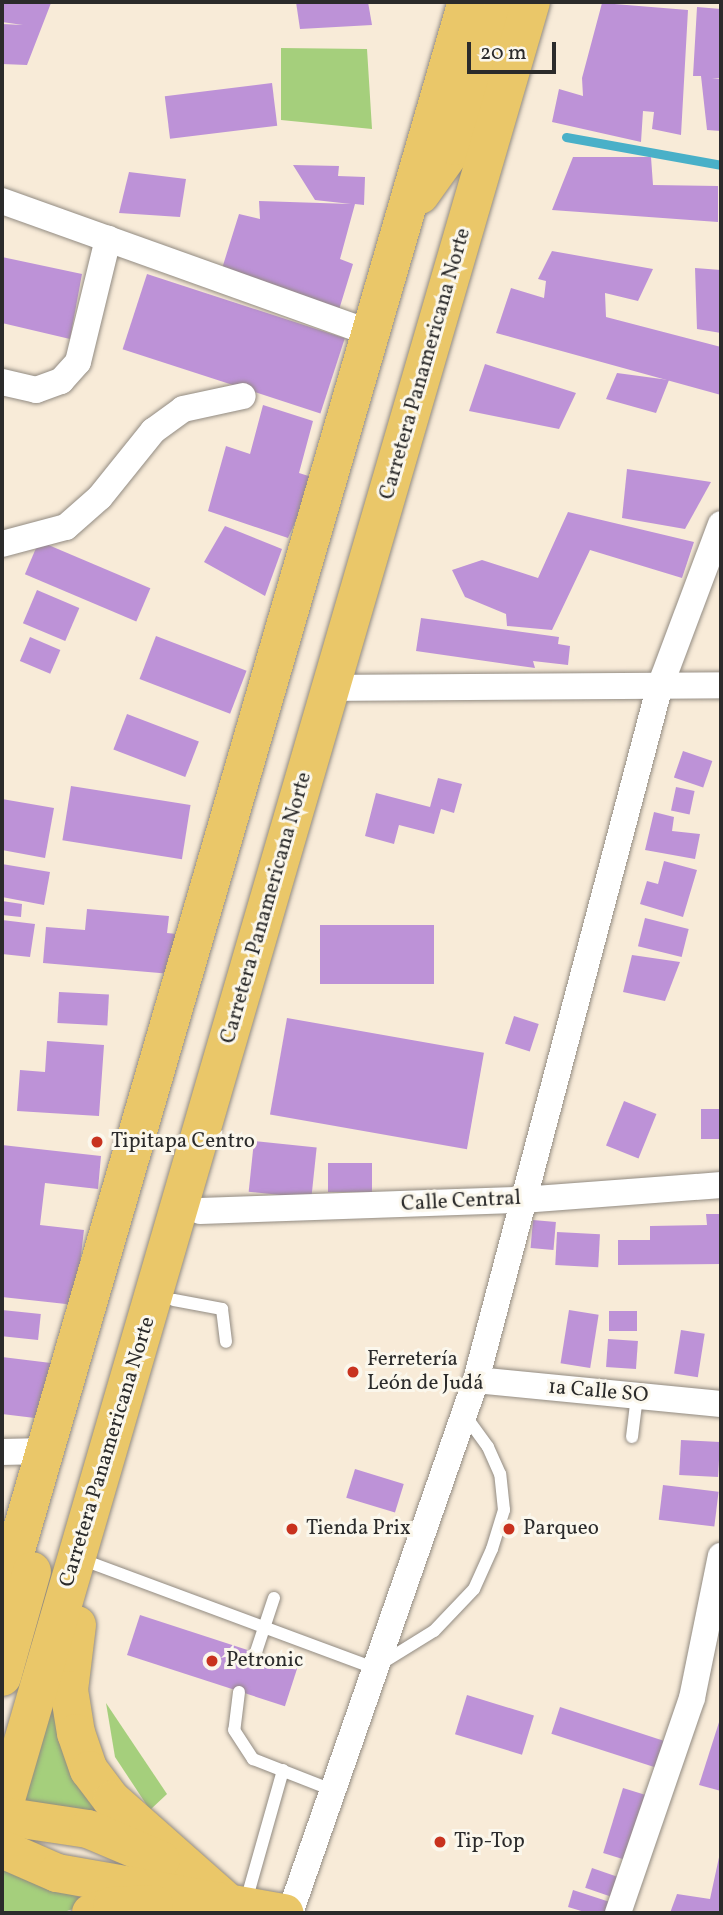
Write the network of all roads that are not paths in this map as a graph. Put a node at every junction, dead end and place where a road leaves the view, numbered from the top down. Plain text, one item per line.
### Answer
1 (467, 2) edge
2 (501, 2) edge
3 (531, 2) edge
4 (2, 201) edge
5 (407, 208) junction
6 (108, 239) junction
7 (373, 334) junction
8 (2, 382) edge
9 (243, 396) dead end
10 (721, 524) edge
11 (2, 544) edge
12 (721, 685) edge
13 (331, 688) junction
14 (659, 689) junction
15 (270, 897) junction
16 (174, 1017) junction
17 (721, 1185) edge
18 (522, 1200) junction
19 (200, 1212) junction
20 (174, 1300) junction
21 (226, 1342) dead end
22 (476, 1380) junction
23 (637, 1396) junction
24 (721, 1404) edge
25 (464, 1414) junction
26 (632, 1437) dead end
27 (45, 1451) junction
28 (2, 1452) edge
29 (721, 1556) edge
30 (94, 1564) junction
31 (2, 1598) edge
32 (274, 1598) dead end
33 (265, 1629) junction
34 (256, 1652) dead end
35 (374, 1668) junction
36 (2, 1677) edge
37 (240, 1692) dead end
38 (282, 1770) junction
39 (332, 1790) junction
40 (2, 1815) edge
41 (2, 1849) edge
42 (235, 1902) junction
43 (91, 1913) edge
44 (287, 1913) edge
45 (618, 1913) edge

1 - 5 highway
2 - 5 highway
3 - 13 highway, Carretera Panamericana Norte
4 - 6 street
5 - 7 highway
6 - 7 street
6 - 8 street
7 - 16 highway
9 - 11 street
10 - 14 street
12 - 14 street
13 - 14 street
13 - 15 highway, Carretera Panamericana Norte
14 - 18 street
15 - 19 highway
15 - 40 highway, Carretera Panamericana Norte
16 - 27 highway
16 - 36 highway
17 - 18 street, Calle Central
18 - 19 street, Calle Central
18 - 22 street
19 - 20 highway
20 - 21 lane
20 - 30 highway
22 - 23 street, 1a Calle SO
22 - 25 street
23 - 24 street, 1a Calle SO
23 - 26 lane
25 - 35 street
25 - 35 lane
27 - 28 street
27 - 31 highway
29 - 45 street
30 - 33 lane
30 - 42 highway
32 - 33 lane
33 - 34 lane
33 - 35 lane
35 - 39 street
37 - 38 lane
38 - 39 lane
38 - 42 lane
39 - 44 street
40 - 42 highway
41 - 42 highway
42 - 43 highway
42 - 44 highway

